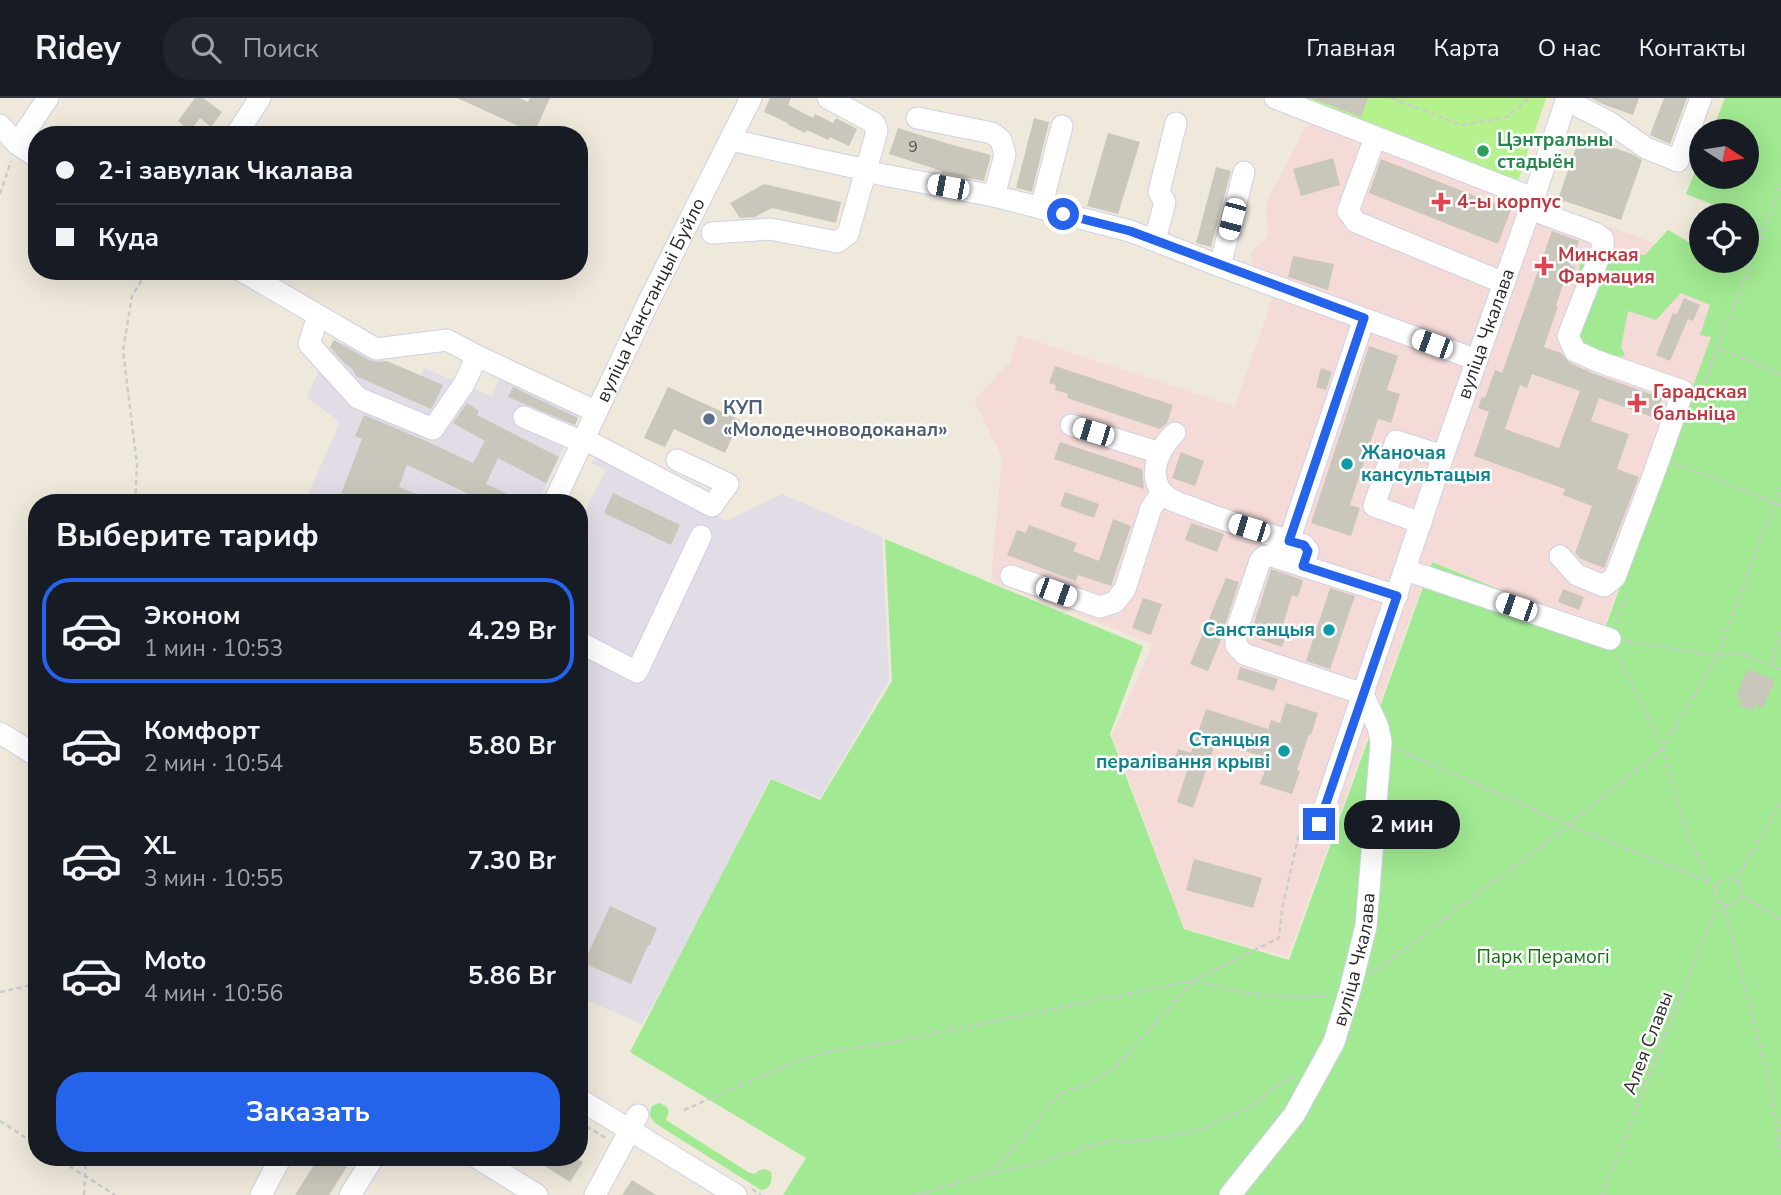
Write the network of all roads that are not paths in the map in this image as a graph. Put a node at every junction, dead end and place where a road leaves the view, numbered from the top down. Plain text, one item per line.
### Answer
1 (48, 98) edge
2 (260, 98) edge
3 (751, 98) edge
4 (828, 98) edge
5 (1275, 98) edge
6 (1701, 98) edge
7 (1566, 99) edge
8 (917, 118) dead end
9 (1176, 123) dead end
10 (0, 125) edge
11 (29, 126) edge
12 (242, 126) edge
13 (1062, 126) dead end
14 (28, 128) edge
15 (1375, 138) junction
16 (730, 140) junction
17 (17, 144) junction
18 (28, 151) edge
19 (866, 170) junction
20 (1244, 172) dead end
21 (994, 196) junction
22 (1531, 204) junction
23 (1041, 208) junction
24 (712, 233) dead end
25 (1155, 240) junction
26 (1220, 265) junction
27 (257, 280) edge
28 (1504, 283) junction
29 (318, 316) junction
30 (1364, 318) junction
31 (477, 356) junction
32 (1477, 360) junction
33 (597, 412) junction
34 (524, 417) dead end
35 (1071, 425) dead end
36 (1175, 433) dead end
37 (583, 440) junction
38 (1160, 453) junction
39 (1443, 456) junction
40 (677, 460) dead end
41 (1162, 493) junction
42 (558, 494) edge
43 (1422, 523) junction
44 (701, 536) dead end
45 (1289, 541) junction
46 (1560, 556) dead end
47 (1303, 566) junction
48 (1406, 570) junction
49 (1011, 576) dead end
50 (1397, 596) junction
51 (1610, 639) road end
52 (588, 647) edge
53 (1363, 694) junction
54 (0, 733) edge
55 (28, 750) edge
56 (1310, 824) road end
57 (588, 1105) edge
58 (628, 1130) junction
59 (276, 1166) edge
60 (368, 1166) edge
61 (490, 1166) edge
62 (261, 1195) edge
63 (350, 1195) edge
64 (537, 1195) edge
65 (595, 1195) edge
66 (736, 1195) edge
67 (1230, 1195) edge

1 - 11 street
2 - 12 street
3 - 16 street, вуліца Канстанцыі Буйло
4 - 19 street
5 - 15 street
6 - 7 street
7 - 22 street, вуліца Чкалава
8 - 21 street
9 - 25 street
10 - 17 street
13 - 23 street
14 - 17 street
15 - 22 street
15 - 28 street
16 - 19 street
16 - 33 street, вуліца Канстанцыі Буйло
17 - 18 street
19 - 21 street
19 - 24 street
20 - 26 street
21 - 23 street
22 - 28 street, вуліца Чкалава
22 - 46 street
23 - 25 street
25 - 26 street
26 - 30 street
27 - 29 street
28 - 32 street, вуліца Чкалава
29 - 31 street
29 - 31 street
30 - 32 street
30 - 45 street
31 - 33 street
32 - 39 street, вуліца Чкалава
33 - 37 street, вуліца Канстанцыі Буйло
34 - 37 street
35 - 38 street
36 - 38 street
37 - 40 street
37 - 42 street, вуліца Канстанцыі Буйло
38 - 41 street
39 - 43 street, вуліца Чкалава
39 - 43 street
41 - 45 street
41 - 49 street
43 - 48 street, вуліца Чкалава
44 - 52 street
45 - 47 street
47 - 50 street
47 - 53 street
48 - 50 street, вуліца Чкалава
48 - 51 street
50 - 53 street, вуліца Чкалава
53 - 56 street, вуліца Чкалава
53 - 67 street, вуліца Чкалава
54 - 55 street
57 - 58 street
58 - 65 street
58 - 66 street
59 - 62 street
60 - 63 street
61 - 64 street

